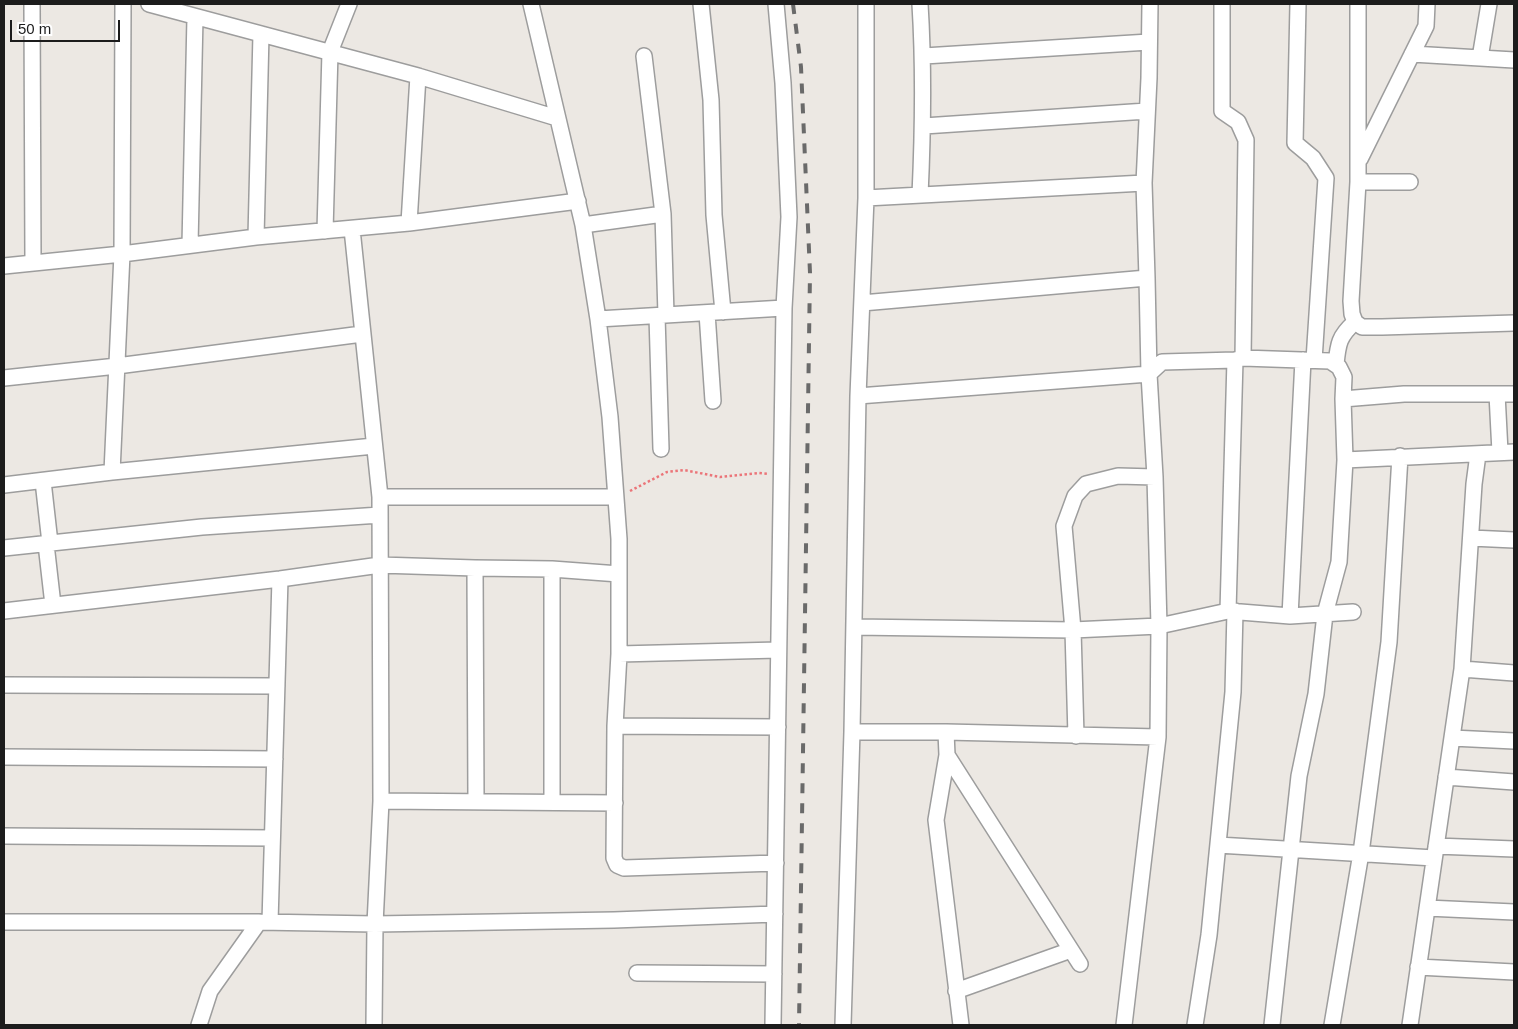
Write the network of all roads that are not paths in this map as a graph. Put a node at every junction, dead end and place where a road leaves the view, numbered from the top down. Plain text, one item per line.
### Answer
1 (32, 4) edge
2 (123, 4) edge
3 (149, 4) edge
4 (349, 4) edge
5 (531, 4) edge
6 (702, 4) edge
7 (776, 4) edge
8 (866, 4) edge
9 (920, 4) edge
10 (1150, 4) edge
11 (1222, 4) edge
12 (1298, 4) edge
13 (1358, 4) edge
14 (1427, 4) edge
15 (1489, 4) edge
16 (195, 17) junction
17 (262, 34) junction
18 (1149, 42) junction
19 (330, 52) junction
20 (1412, 54) junction
21 (644, 56) dead end
22 (924, 56) junction
23 (1480, 58) junction
24 (1514, 60) edge
25 (418, 76) junction
26 (1147, 112) junction
27 (557, 118) junction
28 (924, 126) junction
29 (1358, 163) junction
30 (1358, 182) junction
31 (1410, 182) dead end
32 (1144, 183) junction
33 (920, 195) junction
34 (866, 198) junction
35 (578, 202) junction
36 (663, 214) junction
37 (409, 223) junction
38 (583, 225) junction
39 (352, 229) junction
40 (325, 230) junction
41 (256, 237) junction
42 (190, 245) junction
43 (122, 254) junction
44 (33, 263) junction
45 (4, 266) edge
46 (1147, 278) junction
47 (862, 303) junction
48 (784, 308) junction
49 (723, 312) junction
50 (708, 313) junction
51 (661, 316) junction
52 (598, 319) junction
53 (1355, 322) junction
54 (1514, 323) edge
55 (362, 334) junction
56 (1239, 359) junction
57 (1308, 360) junction
58 (1336, 364) junction
59 (117, 366) junction
60 (1149, 374) junction
61 (4, 378) edge
62 (1497, 394) junction
63 (1514, 394) edge
64 (858, 396) junction
65 (1343, 399) junction
66 (713, 401) dead end
67 (374, 446) junction
68 (661, 449) dead end
69 (1507, 452) edge
70 (1478, 454) junction
71 (1400, 456) junction
72 (1345, 460) junction
73 (112, 472) junction
74 (1155, 477) junction
75 (43, 480) junction
76 (4, 485) edge
77 (380, 496) junction
78 (616, 497) junction
79 (380, 515) junction
80 (1470, 538) junction
81 (1514, 540) edge
82 (48, 543) junction
83 (4, 548) edge
84 (380, 565) junction
85 (474, 568) junction
86 (552, 569) junction
87 (620, 574) junction
88 (280, 579) junction
89 (53, 605) junction
90 (4, 611) edge
91 (1232, 611) junction
92 (1353, 612) dead end
93 (1325, 614) junction
94 (1290, 616) junction
95 (1159, 626) junction
96 (854, 627) junction
97 (1074, 630) junction
98 (778, 650) junction
99 (619, 654) junction
100 (1462, 669) junction
101 (1514, 673) edge
102 (4, 685) edge
103 (277, 686) junction
104 (615, 726) junction
105 (778, 727) junction
106 (852, 732) junction
107 (946, 732) junction
108 (1076, 736) junction
109 (1158, 737) junction
110 (1452, 738) junction
111 (1514, 741) edge
112 (946, 755) junction
113 (4, 758) edge
114 (275, 759) junction
115 (1446, 777) junction
116 (1514, 782) edge
117 (381, 801) junction
118 (476, 802) junction
119 (552, 802) junction
120 (615, 803) junction
121 (4, 836) edge
122 (272, 838) junction
123 (1218, 845) junction
124 (1514, 849) edge
125 (1290, 850) junction
126 (1435, 852) junction
127 (1361, 854) junction
128 (776, 862) junction
129 (1427, 908) junction
130 (1514, 912) edge
131 (775, 914) junction
132 (4, 922) edge
133 (264, 922) junction
134 (375, 924) junction
135 (1072, 950) junction
136 (1080, 964) dead end
137 (1418, 967) junction
138 (1514, 972) edge
139 (637, 973) dead end
140 (774, 974) junction
141 (956, 991) junction
142 (199, 1025) edge
143 (374, 1025) edge
144 (773, 1025) edge
145 (843, 1025) edge
146 (961, 1025) edge
147 (1124, 1025) edge
148 (1195, 1025) edge
149 (1272, 1025) edge
150 (1332, 1025) edge
151 (1410, 1025) edge

1 - 44 street
2 - 43 street
3 - 16 street
4 - 19 street
5 - 27 street
6 - 49 street
7 - 48 street
8 - 34 street
9 - 22 street
10 - 18 street
11 - 56 street
12 - 57 street
13 - 29 street
14 - 20 street
15 - 23 street
16 - 17 street
16 - 42 street
17 - 19 street
17 - 41 street
18 - 22 street
18 - 26 street
19 - 25 street
19 - 40 street
20 - 23 street
20 - 29 street
21 - 36 street
22 - 28 street
23 - 24 street
25 - 27 street
25 - 37 street
26 - 28 street
26 - 32 street
27 - 35 street
28 - 33 street
29 - 30 street
30 - 31 street
30 - 53 street
32 - 33 street
32 - 46 street
33 - 34 street
34 - 47 street
35 - 37 street
35 - 38 street
36 - 38 street
36 - 51 street
37 - 39 street
38 - 52 street
39 - 40 street
39 - 55 street
40 - 41 street
41 - 42 street
42 - 43 street
43 - 44 street
43 - 59 street
44 - 45 street
46 - 47 street
46 - 60 street
47 - 64 street
48 - 49 street
48 - 98 street
49 - 50 street
50 - 51 street
50 - 66 street
51 - 52 street
51 - 68 street
52 - 78 street
53 - 54 street
53 - 58 street
55 - 59 street
55 - 67 street
56 - 57 street
56 - 60 street
56 - 91 street
57 - 58 street
57 - 94 street
58 - 65 street
59 - 61 street
59 - 73 street
60 - 64 street
60 - 74 street
62 - 63 street
62 - 65 street
62 - 69 street
64 - 96 street
65 - 72 street
67 - 73 street
67 - 77 street
69 - 70 street
70 - 71 street
70 - 80 street
71 - 72 street
71 - 127 street
72 - 93 street
73 - 75 street
74 - 95 street
74 - 97 street
75 - 76 street
75 - 82 street
77 - 78 street
77 - 79 street
78 - 87 street
79 - 82 street
79 - 84 street
80 - 81 street
80 - 100 street
82 - 83 street
82 - 89 street
84 - 85 street
84 - 88 street
84 - 117 street
85 - 86 street
85 - 118 street
86 - 87 street
86 - 119 street
87 - 99 street
88 - 89 street
88 - 103 street
89 - 90 street
91 - 94 street
91 - 95 street
91 - 123 street
92 - 93 street
93 - 94 street
93 - 125 street
95 - 97 street
95 - 109 street
96 - 97 street
96 - 106 street
97 - 108 street
98 - 99 street
98 - 105 street
99 - 104 street
100 - 101 street
100 - 110 street
102 - 103 street
103 - 114 street
104 - 105 street
104 - 120 street
105 - 128 street
106 - 107 street
106 - 145 street
107 - 108 street
107 - 112 street
108 - 109 street
109 - 147 street
110 - 111 street
110 - 115 street
112 - 135 street
112 - 141 street
113 - 114 street
114 - 122 street
115 - 116 street
115 - 126 street
117 - 118 street
117 - 134 street
118 - 119 street
119 - 120 street
120 - 128 street
121 - 122 street
122 - 133 street
123 - 125 street
123 - 148 street
124 - 126 street
125 - 127 street
125 - 149 street
126 - 127 street
126 - 129 street
127 - 150 street
128 - 131 street
129 - 130 street
129 - 137 street
131 - 134 street
131 - 140 street
132 - 133 street
133 - 134 street
133 - 142 street
134 - 143 street
135 - 136 street
135 - 141 street
137 - 138 street
137 - 151 street
139 - 140 street
140 - 144 street
141 - 146 street

